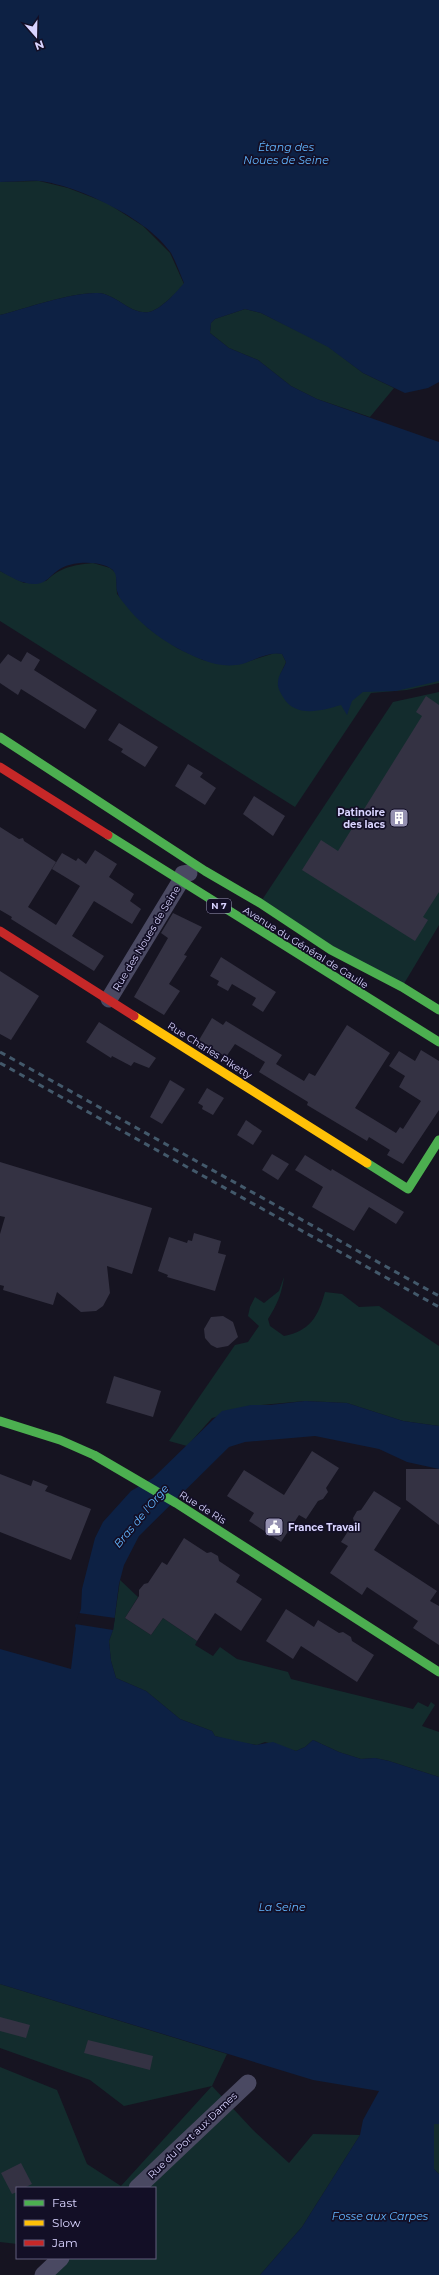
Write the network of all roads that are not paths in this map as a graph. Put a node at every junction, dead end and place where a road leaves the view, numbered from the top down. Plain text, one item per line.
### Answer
1 (0, 737) edge
2 (0, 767) edge
3 (205, 871) junction
4 (180, 882) junction
5 (0, 931) edge
6 (109, 999) junction
7 (439, 1010) edge
8 (439, 1042) edge
9 (439, 1140) edge
10 (0, 1421) edge
11 (439, 1672) edge
12 (248, 2082) dead end
13 (138, 2187) edge
14 (60, 2259) edge
15 (43, 2275) edge

1 - 3 main road, Avenue du Général de Gaulle / N 7
2 - 4 main road, Avenue du Général de Gaulle / N 7
3 - 4 street, Rue des Noues de Seine
3 - 7 main road, Avenue du Général de Gaulle / N 7
4 - 6 street, Rue des Noues de Seine
4 - 8 main road, Avenue du Général de Gaulle / N 7
5 - 6 main road, Rue Charles Piketty
6 - 9 main road, Rue Charles Piketty
10 - 11 main road, Rue de Ris
12 - 13 street, Rue du Port aux Dames
14 - 15 street

